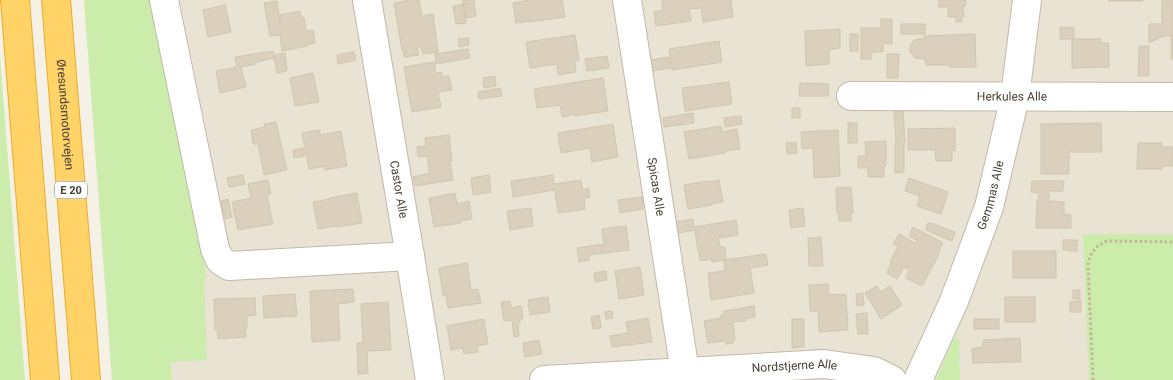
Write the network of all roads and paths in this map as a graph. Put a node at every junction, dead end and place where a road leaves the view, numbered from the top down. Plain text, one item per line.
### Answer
1 (15, 0) edge
2 (56, 0) edge
3 (164, 0) edge
4 (366, 0) edge
5 (627, 0) edge
6 (1027, 0) edge
7 (851, 96) dead end
8 (1015, 97) junction
9 (1173, 97) edge
10 (1173, 242) edge
11 (410, 256) junction
12 (685, 372) junction
13 (45, 380) edge
14 (86, 380) edge
15 (430, 380) edge
16 (544, 380) edge
17 (892, 380) edge
18 (918, 380) edge
19 (1093, 380) edge

1 - 13 highway
2 - 14 highway, Øresundsmotorvejen / E 20
3 - 11 street
4 - 11 street, Castor Alle
5 - 12 street, Spicas Alle
6 - 8 street, Gemmas Alle
7 - 8 street, Herkules Alle
8 - 9 street, Herkules Alle
8 - 18 street, Gemmas Alle
10 - 19 path
11 - 15 street, Castor Alle
12 - 16 street, Nordstjerne Alle
12 - 17 street, Nordstjerne Alle

